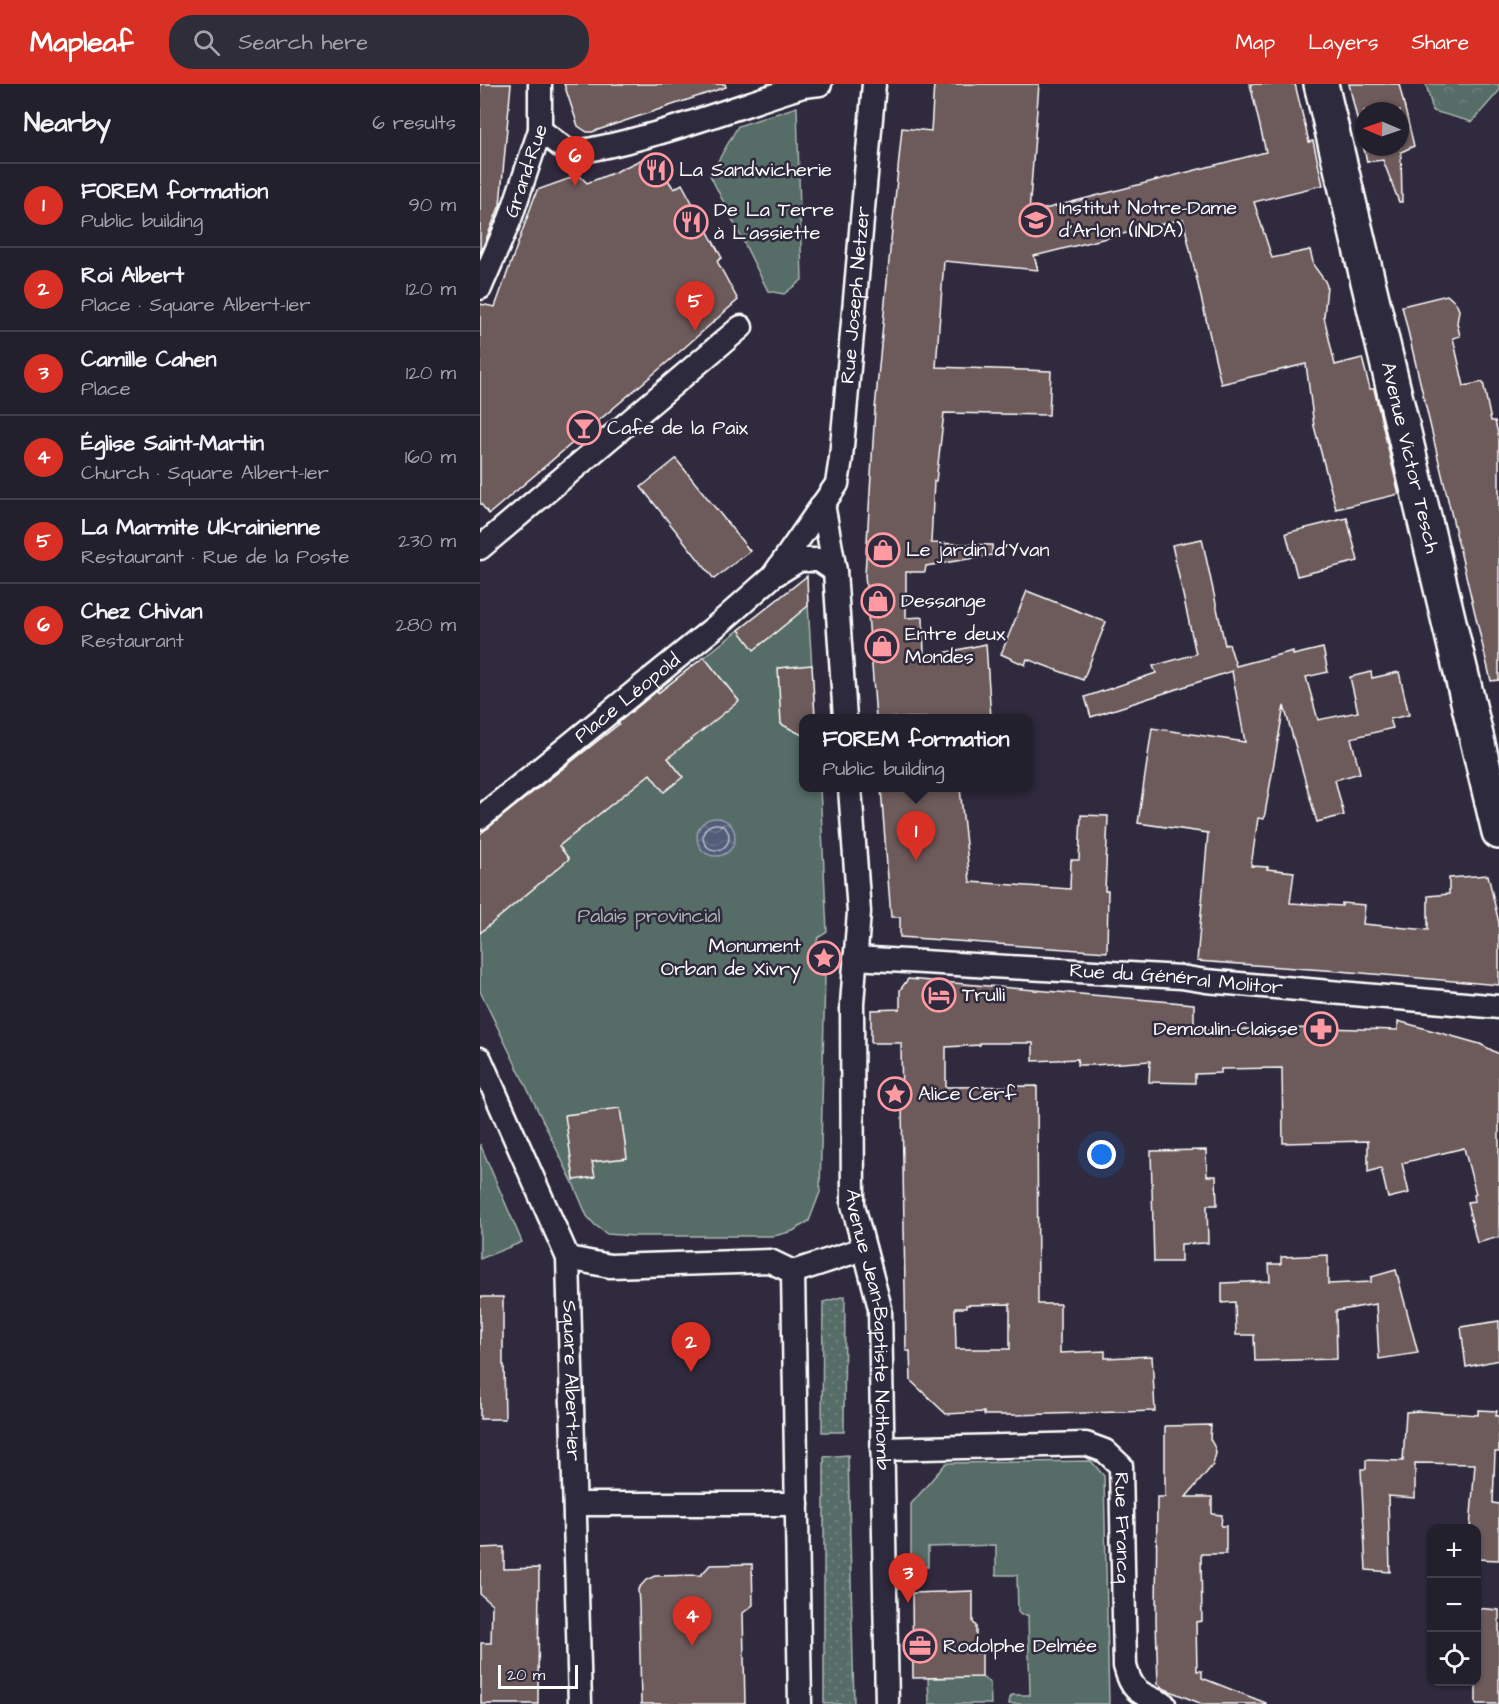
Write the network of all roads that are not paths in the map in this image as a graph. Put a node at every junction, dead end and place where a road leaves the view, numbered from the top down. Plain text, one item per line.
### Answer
1 (540, 84) edge
2 (874, 84) edge
3 (1321, 84) edge
4 (809, 85) edge
5 (540, 130) junction
6 (480, 288) edge
7 (741, 327) dead end
8 (823, 504) junction
9 (481, 546) edge
10 (835, 571) junction
11 (773, 576) junction
12 (845, 714) edge
13 (850, 792) edge
14 (480, 818) edge
15 (1499, 832) edge
16 (855, 958) junction
17 (1499, 1007) edge
18 (480, 1059) edge
19 (863, 1249) junction
20 (568, 1258) junction
21 (793, 1272) junction
22 (882, 1449) junction
23 (575, 1504) junction
24 (797, 1504) junction
25 (580, 1704) edge
26 (800, 1704) edge
27 (886, 1704) edge
28 (1164, 1704) edge

1 - 5 street, Grand-Rue
2 - 8 street, Rue Joseph Netzer
3 - 15 main road, Avenue Victor Tesch
4 - 5 street
5 - 6 street, Grand-Rue
7 - 9 street
8 - 10 street
8 - 11 street, Rue Joseph Netzer
10 - 11 street
10 - 12 street
11 - 14 street, Place Léopold
13 - 16 street
16 - 17 street, Rue du Général Molitor
16 - 19 street, Avenue Jean-Baptiste Nothomb
18 - 20 street, Square Albert-1er
19 - 21 street
19 - 22 street, Avenue Jean-Baptiste Nothomb
20 - 21 street
20 - 23 street, Square Albert-1er
21 - 24 street
22 - 27 street, Avenue Jean-Baptiste Nothomb
22 - 28 street, Rue Francq
23 - 24 street
23 - 25 street, Square Albert-1er
24 - 26 street

